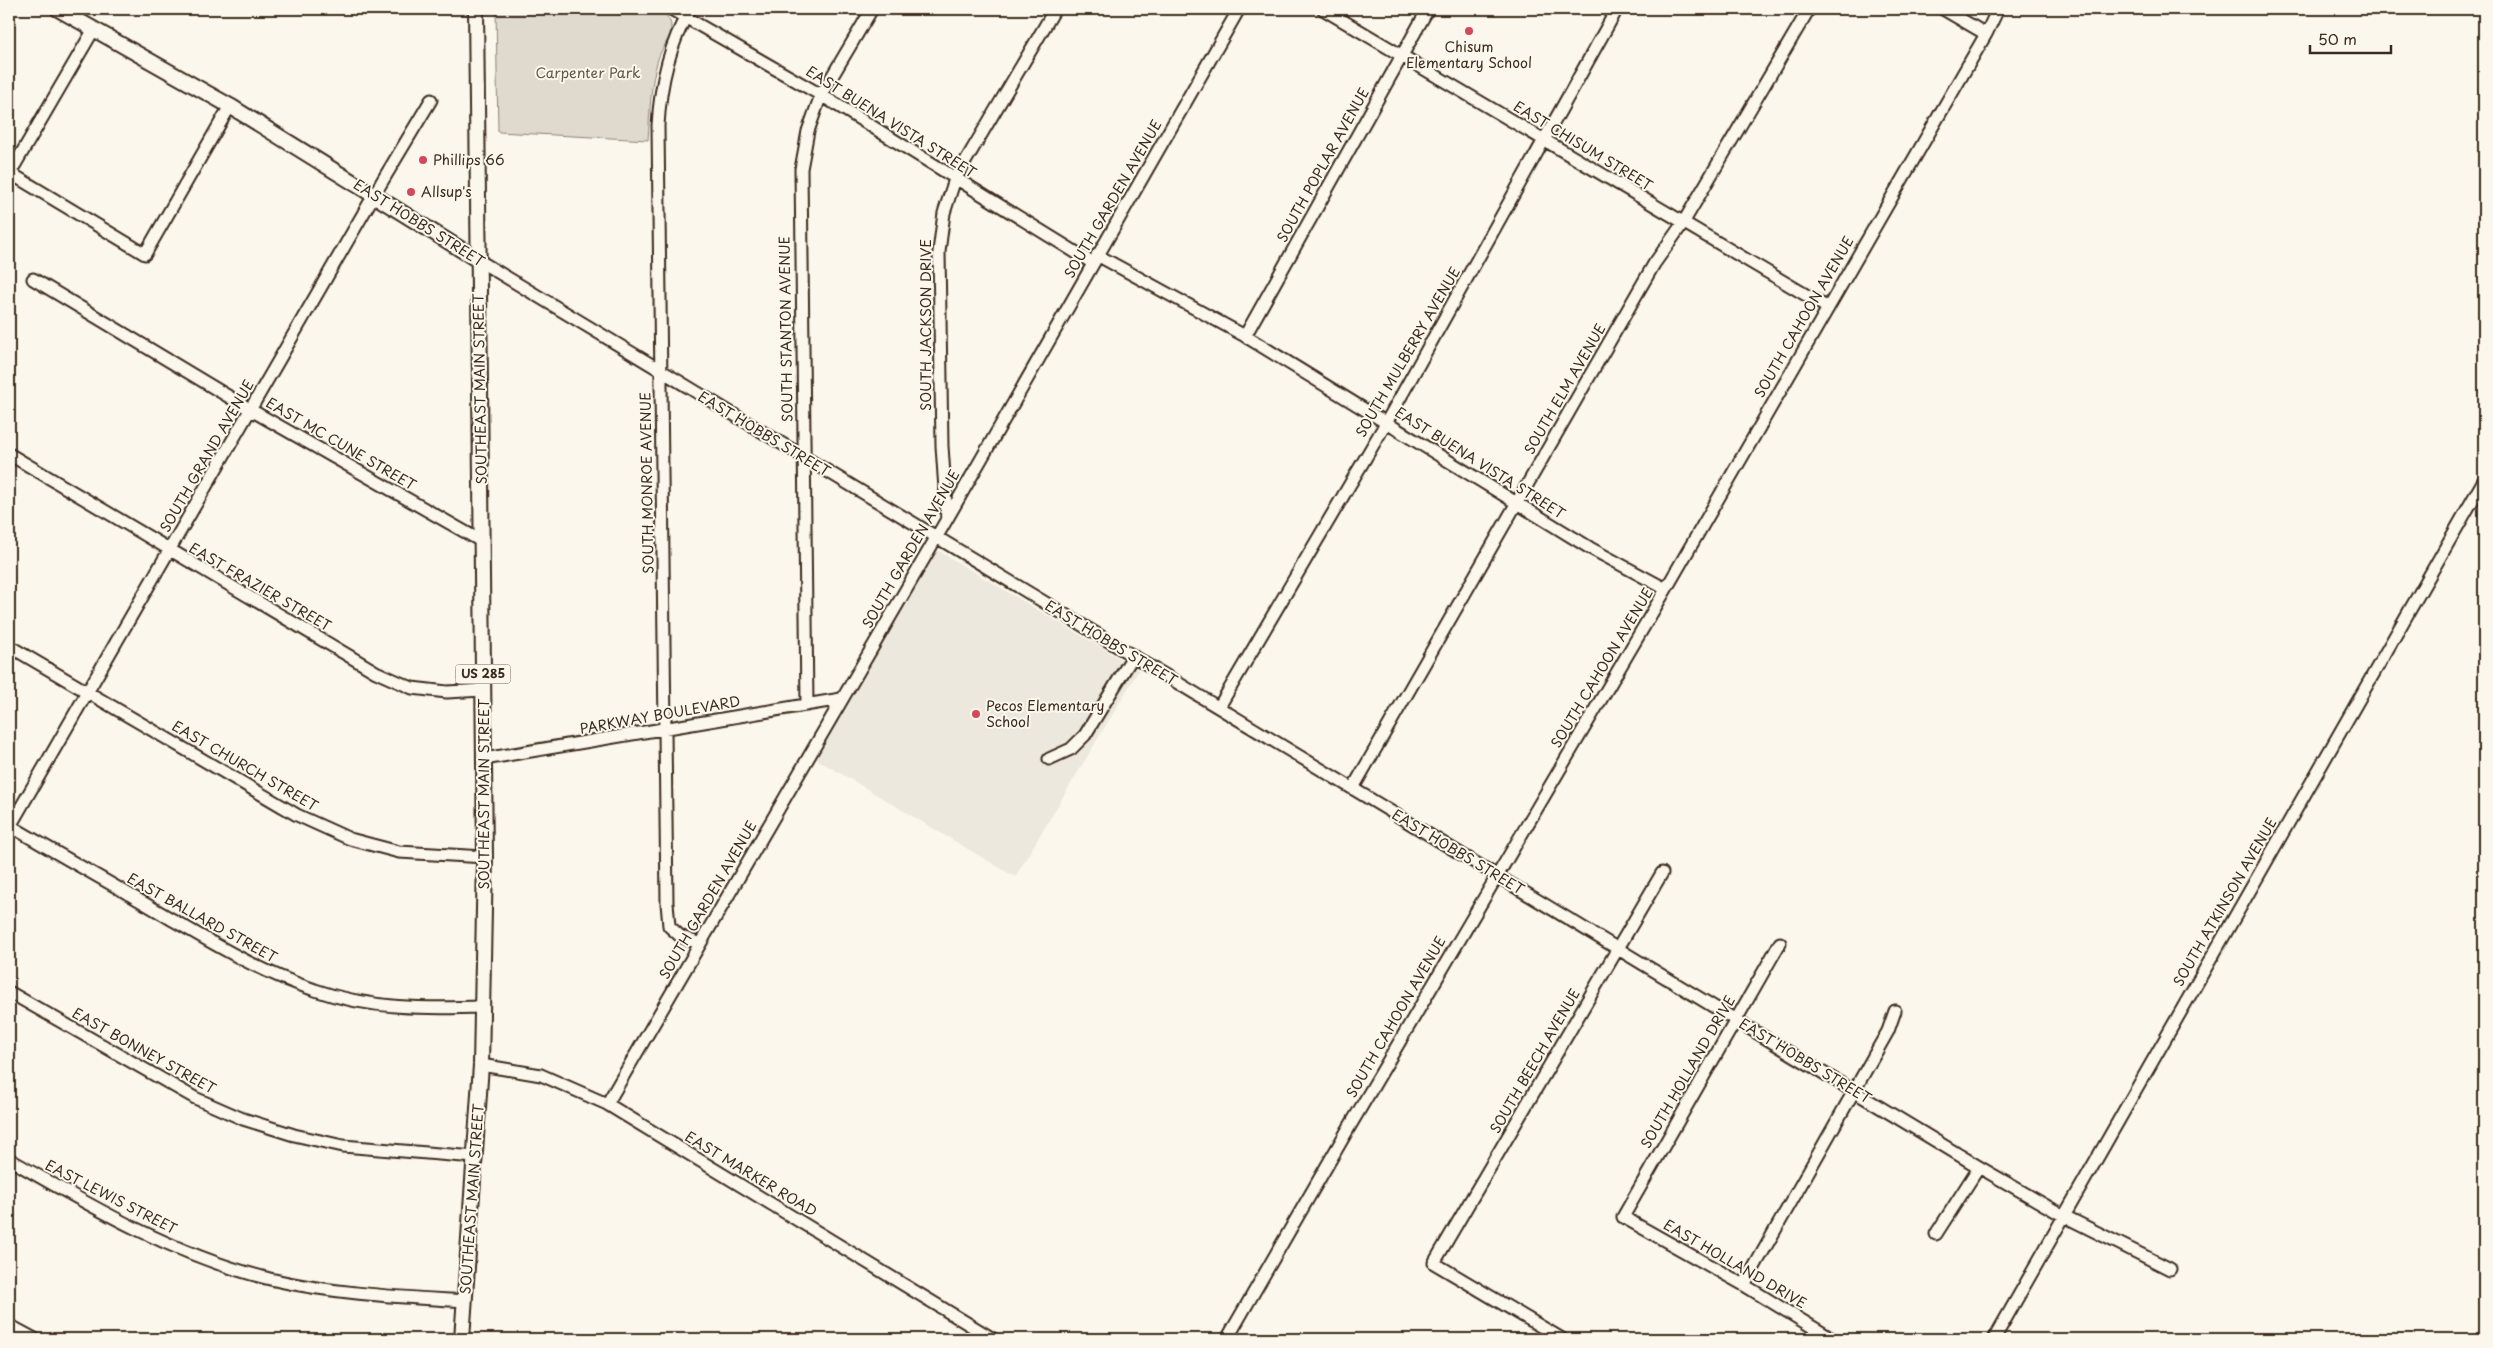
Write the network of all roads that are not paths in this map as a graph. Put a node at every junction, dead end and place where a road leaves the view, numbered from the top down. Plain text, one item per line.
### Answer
1 (58, 9) edge
2 (476, 9) edge
3 (671, 9) edge
4 (872, 9) edge
5 (1055, 9) edge
6 (1239, 9) edge
7 (1323, 9) edge
8 (1428, 9) edge
9 (1617, 9) edge
10 (1809, 9) edge
11 (1943, 9) edge
12 (1998, 9) edge
13 (688, 13) edge
14 (94, 29) junction
15 (1986, 34) junction
16 (1402, 55) junction
17 (821, 95) junction
18 (431, 100) dead end
19 (230, 106) junction
20 (1543, 140) junction
21 (955, 180) junction
22 (374, 194) junction
23 (1683, 223) junction
24 (1095, 259) junction
25 (478, 260) junction
26 (33, 279) dead end
27 (1828, 308) junction
28 (1244, 336) junction
29 (661, 372) junction
30 (251, 410) junction
31 (1386, 422) junction
32 (9, 454) edge
33 (803, 458) junction
34 (2484, 480) edge
35 (1516, 503) junction
36 (947, 519) junction
37 (936, 537) junction
38 (482, 541) junction
39 (169, 551) junction
40 (1666, 589) junction
41 (9, 646) edge
42 (1133, 656) junction
43 (483, 690) junction
44 (87, 693) junction
45 (841, 699) junction
46 (806, 700) junction
47 (1219, 707) junction
48 (666, 729) junction
49 (484, 759) junction
50 (1049, 759) dead end
51 (1353, 788) junction
52 (9, 826) edge
53 (485, 858) junction
54 (1662, 873) dead end
55 (1496, 876) junction
56 (1780, 943) dead end
57 (700, 944) junction
58 (1618, 949) junction
59 (9, 992) edge
60 (483, 1007) junction
61 (1895, 1011) dead end
62 (1736, 1019) junction
63 (482, 1065) junction
64 (1854, 1091) junction
65 (607, 1104) junction
66 (475, 1157) junction
67 (9, 1160) edge
68 (1979, 1167) junction
69 (2064, 1216) junction
70 (1623, 1217) joint
71 (1936, 1234) dead end
72 (2170, 1269) dead end
73 (1744, 1285) junction
74 (466, 1301) junction
75 (9, 1325) edge
76 (35, 1339) edge
77 (462, 1339) edge
78 (993, 1339) edge
79 (1227, 1339) edge
80 (1562, 1339) edge
81 (1832, 1339) edge
82 (1994, 1339) edge

1 - 14 main road, EAST HOBBS STREET
2 - 25 main road, SOUTHEAST MAIN STREET / US 285
3 - 13 street, EAST BUENA VISTA STREET
4 - 17 street, SOUTH STANTON AVENUE
5 - 21 street, SOUTH JACKSON DRIVE
6 - 24 street, SOUTH GARDEN AVENUE
7 - 16 street, EAST CHISUM STREET
8 - 16 street, SOUTH POPLAR AVENUE
9 - 20 street, SOUTH MULBERRY AVENUE
10 - 23 street, SOUTH ELM AVENUE
11 - 15 street
12 - 15 street, SOUTH CAHOON AVENUE
13 - 17 street, EAST BUENA VISTA STREET
13 - 29 street, SOUTH MONROE AVENUE
14 - 19 main road, EAST HOBBS STREET
14 - 19 street
15 - 27 street, SOUTH CAHOON AVENUE
16 - 20 street, EAST CHISUM STREET
16 - 28 street, SOUTH POPLAR AVENUE
17 - 21 street, EAST BUENA VISTA STREET
17 - 33 street, SOUTH STANTON AVENUE
18 - 22 street, SOUTH GRAND AVENUE
19 - 22 main road, EAST HOBBS STREET
20 - 23 street, EAST CHISUM STREET
20 - 31 street, SOUTH MULBERRY AVENUE
21 - 24 street, EAST BUENA VISTA STREET
21 - 36 street, SOUTH JACKSON DRIVE
22 - 25 main road, EAST HOBBS STREET
22 - 30 street, SOUTH GRAND AVENUE
23 - 27 street, EAST CHISUM STREET
23 - 35 street, SOUTH ELM AVENUE
24 - 28 street, EAST BUENA VISTA STREET
24 - 36 street, SOUTH GARDEN AVENUE
25 - 29 street, EAST HOBBS STREET
25 - 38 main road, SOUTHEAST MAIN STREET / US 285
26 - 30 street, EAST MC CUNE STREET
27 - 40 street, SOUTH CAHOON AVENUE
28 - 31 street, EAST BUENA VISTA STREET
29 - 33 street, EAST HOBBS STREET
29 - 48 street, SOUTH MONROE AVENUE
30 - 38 street, EAST MC CUNE STREET
30 - 39 street, SOUTH GRAND AVENUE
31 - 35 street, EAST BUENA VISTA STREET
31 - 47 street, SOUTH MULBERRY AVENUE
32 - 39 street, EAST FRAZIER STREET
33 - 37 street, EAST HOBBS STREET
33 - 46 street, SOUTH STANTON AVENUE
34 - 69 street, SOUTH ATKINSON AVENUE
35 - 40 street, EAST BUENA VISTA STREET
35 - 51 street, SOUTH ELM AVENUE
36 - 37 street, SOUTH GARDEN AVENUE
37 - 42 street, EAST HOBBS STREET
37 - 45 street, SOUTH GARDEN AVENUE
38 - 43 main road, SOUTHEAST MAIN STREET / US 285
39 - 43 street, EAST FRAZIER STREET
39 - 44 street, SOUTH GRAND AVENUE
40 - 55 street, SOUTH CAHOON AVENUE
41 - 44 street, EAST CHURCH STREET
42 - 47 street, EAST HOBBS STREET
42 - 50 street
43 - 49 main road, SOUTHEAST MAIN STREET / US 285
44 - 52 street, SOUTH GRAND AVENUE
44 - 53 street, EAST CHURCH STREET
45 - 46 street, PARKWAY BOULEVARD
45 - 57 street, SOUTH GARDEN AVENUE
46 - 48 street, PARKWAY BOULEVARD
47 - 51 street, EAST HOBBS STREET
48 - 49 street, PARKWAY BOULEVARD
48 - 57 street, SOUTH MONROE AVENUE
49 - 53 main road, SOUTHEAST MAIN STREET / US 285
51 - 55 street, EAST HOBBS STREET
52 - 60 street, EAST BALLARD STREET
53 - 60 main road, SOUTHEAST MAIN STREET / US 285
54 - 58 street, SOUTH BEECH AVENUE
55 - 58 street, EAST HOBBS STREET
55 - 79 street, SOUTH CAHOON AVENUE
56 - 62 street, SOUTH HOLLAND DRIVE
57 - 65 street, SOUTH GARDEN AVENUE
58 - 62 street, EAST HOBBS STREET
58 - 80 street, SOUTH BEECH AVENUE
59 - 66 street, EAST BONNEY STREET
60 - 63 main road, SOUTHEAST MAIN STREET / US 285
61 - 64 street
62 - 64 street, EAST HOBBS STREET
62 - 70 street, SOUTH HOLLAND DRIVE
63 - 65 street, EAST MARKER ROAD
63 - 66 main road, SOUTHEAST MAIN STREET / US 285
64 - 68 street, EAST HOBBS STREET
64 - 73 street
65 - 78 street, EAST MARKER ROAD
66 - 74 main road, SOUTHEAST MAIN STREET / US 285
67 - 74 street, EAST LEWIS STREET
68 - 69 street, EAST HOBBS STREET
68 - 71 street
69 - 72 street, EAST HOBBS STREET
69 - 82 street, SOUTH ATKINSON AVENUE
70 - 73 street, EAST HOLLAND DRIVE
73 - 81 street, EAST HOLLAND DRIVE
74 - 77 main road, SOUTHEAST MAIN STREET / US 285
75 - 76 street

